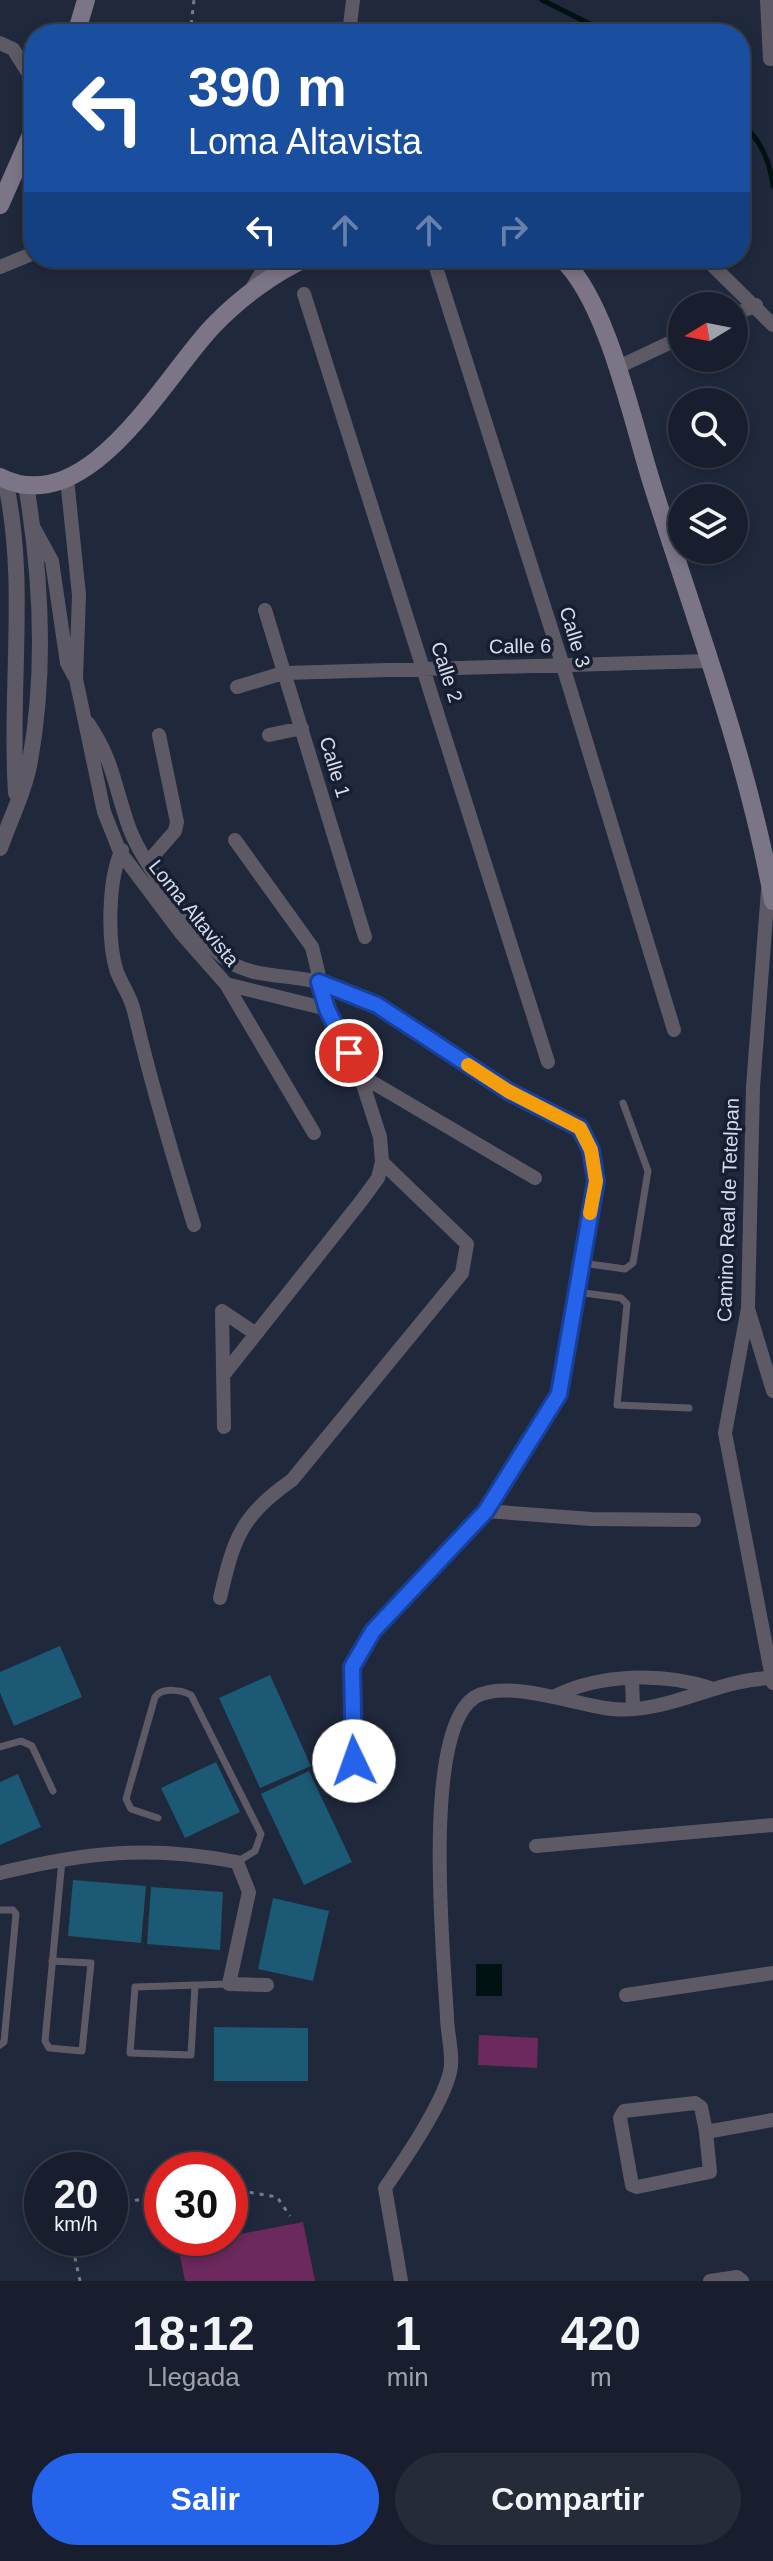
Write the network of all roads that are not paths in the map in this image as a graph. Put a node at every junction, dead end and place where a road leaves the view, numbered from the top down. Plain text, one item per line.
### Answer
1 (86, 0) edge
2 (353, 0) edge
3 (767, 0) edge
4 (79, 24) edge
5 (350, 24) edge
6 (0, 43) edge
7 (770, 59) dead end
8 (24, 66) edge
9 (24, 151) edge
10 (0, 205) edge
11 (24, 257) edge
12 (0, 267) edge
13 (266, 268) edge
14 (291, 268) edge
15 (436, 268) edge
16 (569, 268) edge
17 (716, 268) edge
18 (304, 294) dead end
19 (248, 295) junction
20 (756, 305) junction
21 (748, 309) edge
22 (773, 325) edge
23 (668, 344) edge
24 (616, 368) junction
25 (2, 478) edge
26 (67, 479) junction
27 (26, 485) junction
28 (33, 525) junction
29 (265, 610) dead end
30 (709, 661) junction
31 (563, 666) junction
32 (425, 668) junction
33 (283, 673) junction
34 (76, 679) junction
35 (237, 687) dead end
36 (88, 723) junction
37 (302, 728) junction
38 (159, 735) dead end
39 (269, 735) dead end
40 (17, 802) junction
41 (135, 840) junction
42 (235, 840) dead end
43 (0, 848) edge
44 (120, 852) junction
45 (148, 862) junction
46 (769, 878) junction
47 (773, 901) edge
48 (365, 937) dead end
49 (319, 982) junction
50 (226, 984) junction
51 (357, 998) junction
52 (327, 1009) junction
53 (674, 1030) dead end
54 (548, 1062) dead end
55 (360, 1075) junction
56 (623, 1103) dead end
57 (314, 1133) dead end
58 (382, 1162) junction
59 (535, 1178) dead end
60 (194, 1225) dead end
61 (582, 1263) junction
62 (577, 1292) junction
63 (748, 1308) junction
64 (256, 1334) junction
65 (225, 1373) junction
66 (773, 1391) edge
67 (689, 1408) dead end
68 (224, 1427) dead end
69 (486, 1511) junction
70 (694, 1520) dead end
71 (220, 1598) dead end
72 (632, 1679) junction
73 (773, 1680) edge
74 (710, 1688) junction
75 (557, 1695) junction
76 (633, 1708) junction
77 (0, 1747) edge
78 (354, 1761) dead end
79 (53, 1791) dead end
80 (158, 1818) dead end
81 (773, 1825) edge
82 (536, 1846) dead end
83 (62, 1860) junction
84 (237, 1862) junction
85 (0, 1873) edge
86 (0, 1910) edge
87 (52, 1961) junction
88 (773, 1973) edge
89 (229, 1984) junction
90 (195, 1985) junction
91 (267, 1985) dead end
92 (626, 1995) dead end
93 (0, 2045) edge
94 (773, 2120) edge
95 (706, 2132) junction
96 (401, 2281) edge
97 (710, 2281) edge
98 (742, 2281) edge

1 - 4 main road
2 - 5 street
3 - 7 street
6 - 8 street
9 - 10 main road
11 - 12 street
13 - 19 street
14 - 19 main road
15 - 31 street, Calle 3
16 - 24 main road
17 - 20 street
18 - 32 street, Calle 2
19 - 26 main road
20 - 21 street
20 - 22 street
23 - 24 street
24 - 30 main road
25 - 27 main road
25 - 40 street
26 - 27 main road
26 - 34 street, Loma Altavista
27 - 28 street
28 - 34 street, Loma Altavista
28 - 40 street
29 - 33 street, Calle 1
30 - 31 street, Calle 6
30 - 46 main road
31 - 32 street, Calle 6
31 - 53 street, Calle 3
32 - 33 street, Calle 6
32 - 54 street, Calle 2
33 - 35 street, Calle 6
33 - 37 street, Calle 1
34 - 36 street, Loma Altavista
36 - 41 street
36 - 44 street, Loma Altavista
37 - 39 street
37 - 48 street, Calle 1
38 - 45 street
40 - 43 street
41 - 44 street
41 - 45 street
42 - 49 street
44 - 50 street, Loma Altavista
44 - 60 street
45 - 49 street
46 - 47 main road
46 - 63 street, Camino Real de Tetelpan
49 - 51 street
49 - 52 street
50 - 52 street, Loma Altavista
50 - 57 street
51 - 52 street
51 - 61 street
52 - 55 street
55 - 58 street
55 - 59 street
56 - 61 lane
58 - 64 street
58 - 71 street
61 - 62 street
62 - 67 lane
62 - 69 street
63 - 66 street
63 - 73 street, Camino Real de Tetelpan
64 - 65 street
64 - 65 street
65 - 68 street
69 - 70 street
69 - 78 street
72 - 74 street
72 - 75 street
72 - 76 street
73 - 74 street
74 - 76 street
75 - 76 street
75 - 96 street
77 - 79 lane
80 - 84 lane
81 - 82 street
83 - 84 street
83 - 85 street
83 - 87 lane
84 - 89 street
86 - 93 lane
87 - 87 lane
88 - 92 street
89 - 90 lane
89 - 91 street
90 - 90 lane
94 - 95 street
95 - 95 street
97 - 98 street

